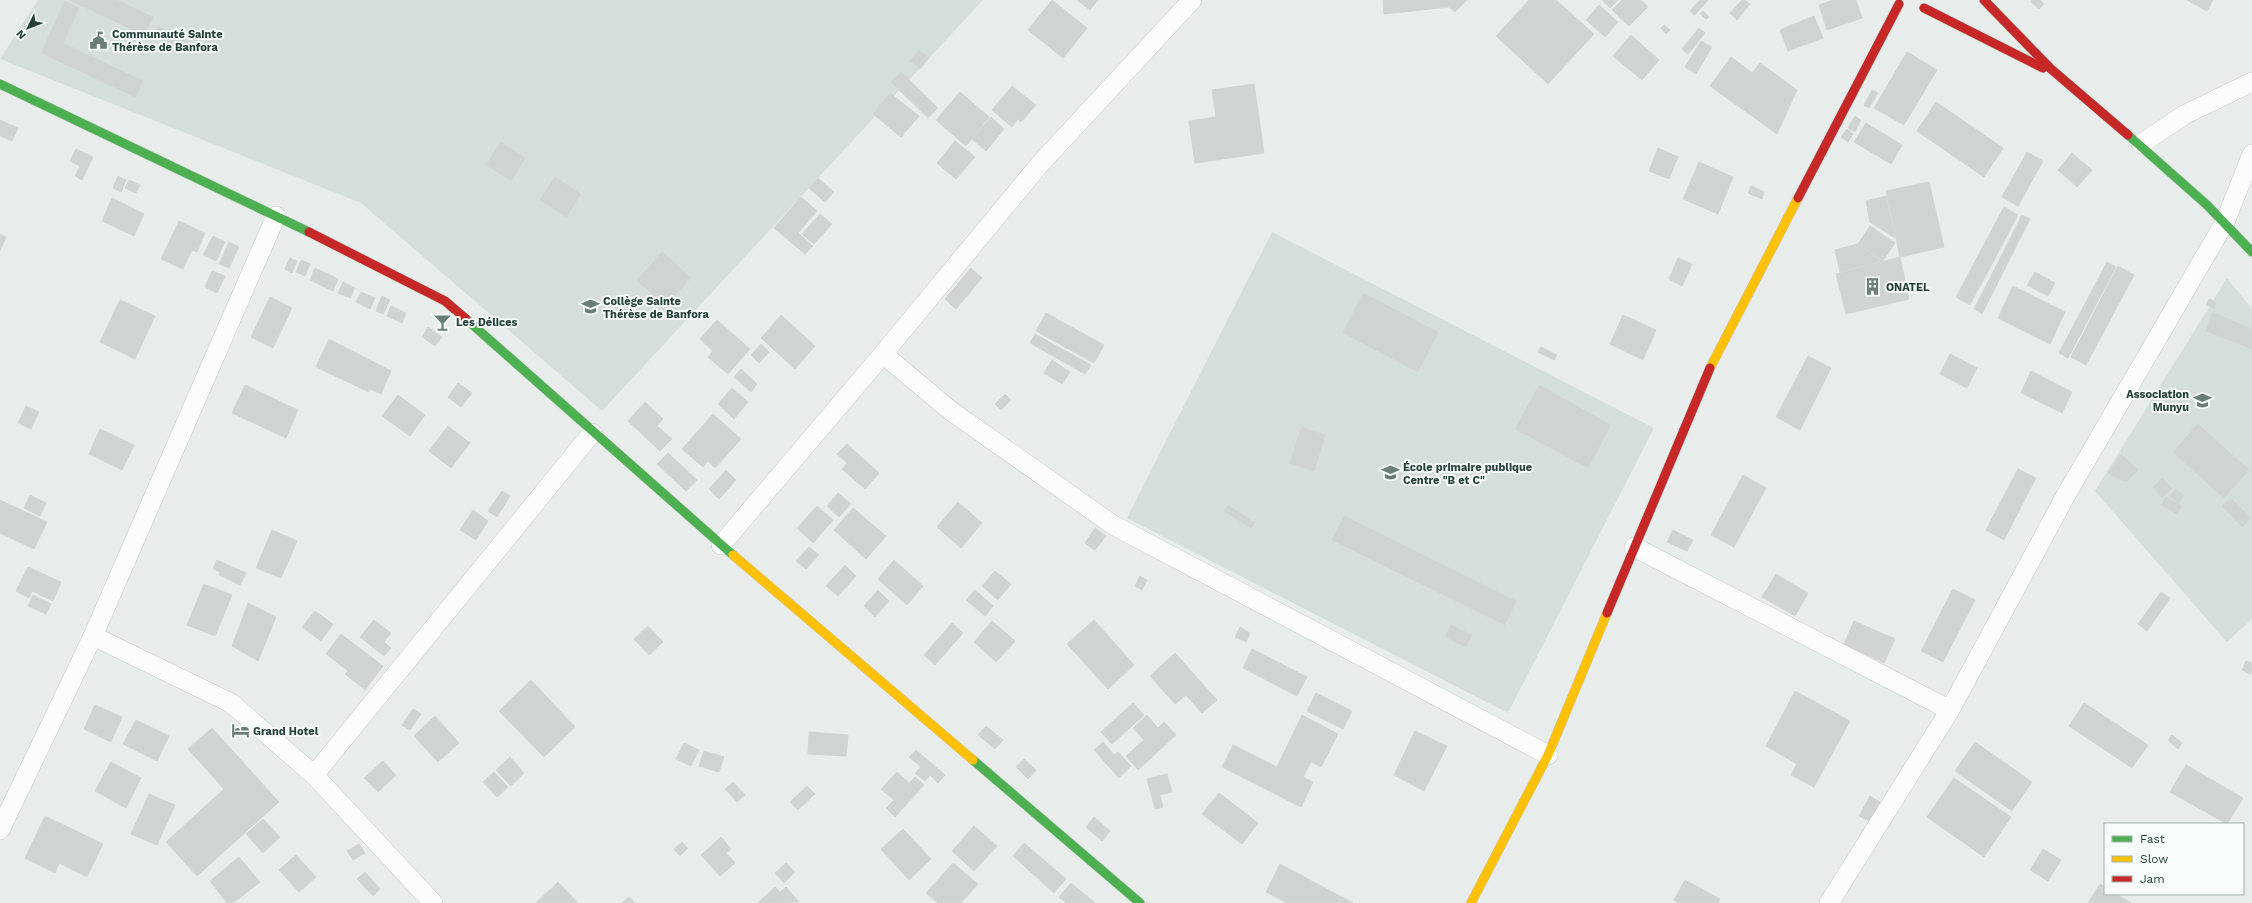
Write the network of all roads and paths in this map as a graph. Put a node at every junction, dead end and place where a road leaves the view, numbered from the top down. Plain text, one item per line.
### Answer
1 (1192, 0) edge
2 (1984, 0) edge
3 (1897, 2) edge
4 (1934, 4) dead end
5 (1924, 8) junction
6 (2060, 77) junction
7 (2252, 82) edge
8 (0, 84) edge
9 (2141, 144) junction
10 (2252, 154) edge
11 (276, 216) junction
12 (2225, 222) junction
13 (2252, 252) edge
14 (883, 354) junction
15 (592, 433) junction
16 (721, 545) junction
17 (1634, 547) junction
18 (93, 636) junction
19 (1950, 710) junction
20 (1548, 755) junction
21 (314, 775) junction
22 (0, 830) edge
23 (433, 903) edge
24 (1140, 903) edge
25 (1471, 903) edge
26 (1829, 903) edge

1 - 14 street
2 - 6 main road
3 - 5 main road
3 - 17 main road
4 - 5 main road
5 - 6 main road
6 - 9 main road
7 - 9 street
8 - 11 main road
9 - 12 main road
10 - 12 street
11 - 15 main road
11 - 18 street
12 - 13 main road
12 - 19 street
14 - 16 street
14 - 20 street
15 - 16 main road
15 - 21 street
16 - 24 main road
17 - 19 street
17 - 20 main road
18 - 21 street
18 - 22 street
19 - 26 street
20 - 25 main road
21 - 23 street

